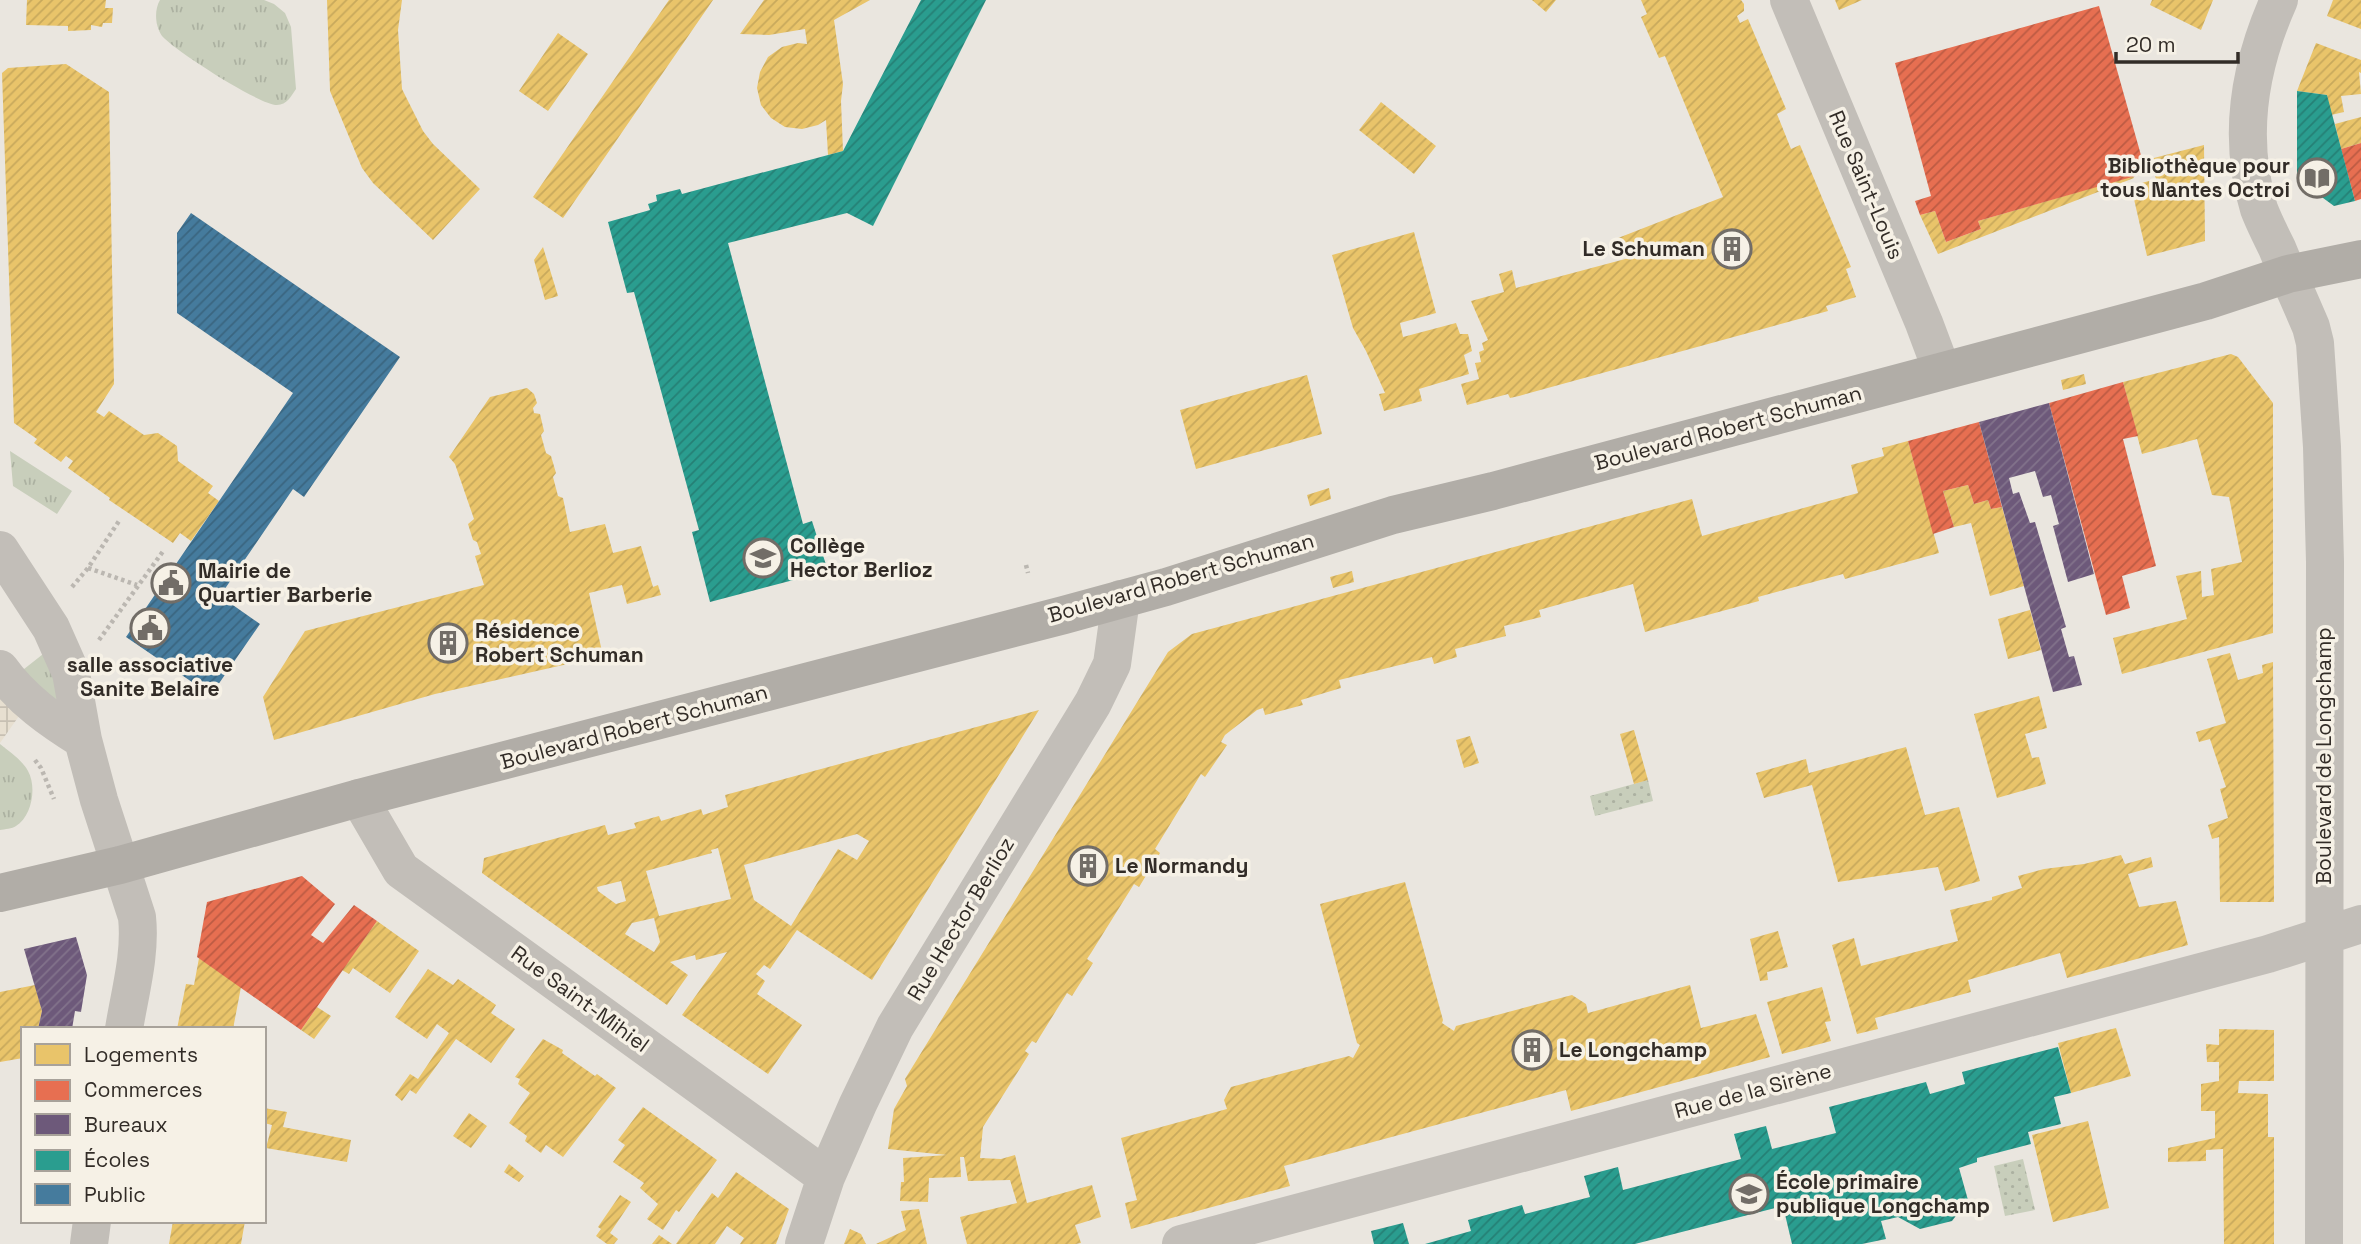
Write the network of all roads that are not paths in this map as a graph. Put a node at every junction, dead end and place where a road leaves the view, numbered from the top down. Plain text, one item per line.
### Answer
1 (1789, 0) edge
2 (2279, 0) edge
3 (2361, 259) edge
4 (2288, 274) junction
5 (1942, 371) junction
6 (0, 551) edge
7 (1121, 599) junction
8 (0, 669) edge
9 (83, 740) junction
10 (359, 798) junction
11 (120, 865) junction
12 (0, 893) edge
13 (2361, 924) edge
14 (2323, 936) junction
15 (124, 1027) edge
16 (826, 1177) junction
17 (92, 1223) edge
18 (89, 1244) edge
19 (804, 1244) edge
20 (1181, 1244) edge
21 (2324, 1244) edge

1 - 5 street, Rue Saint-Louis
2 - 4 street, Boulevard de Longchamp
3 - 4 main road, Boulevard Robert Schuman
4 - 5 main road, Boulevard Robert Schuman
4 - 14 street, Boulevard de Longchamp
5 - 7 main road, Boulevard Robert Schuman
6 - 9 street
7 - 10 main road, Boulevard Robert Schuman
7 - 16 street, Rue Hector Berlioz
8 - 9 street
9 - 11 street
10 - 11 main road, Boulevard Robert Schuman
10 - 16 street, Rue Saint-Mihiel
11 - 12 main road, Boulevard Robert Schuman
11 - 15 street
13 - 14 street, Rue de la Sirène
14 - 20 street, Rue de la Sirène
14 - 21 street, Boulevard de Longchamp
16 - 19 street, Rue Hector Berlioz
17 - 18 street

